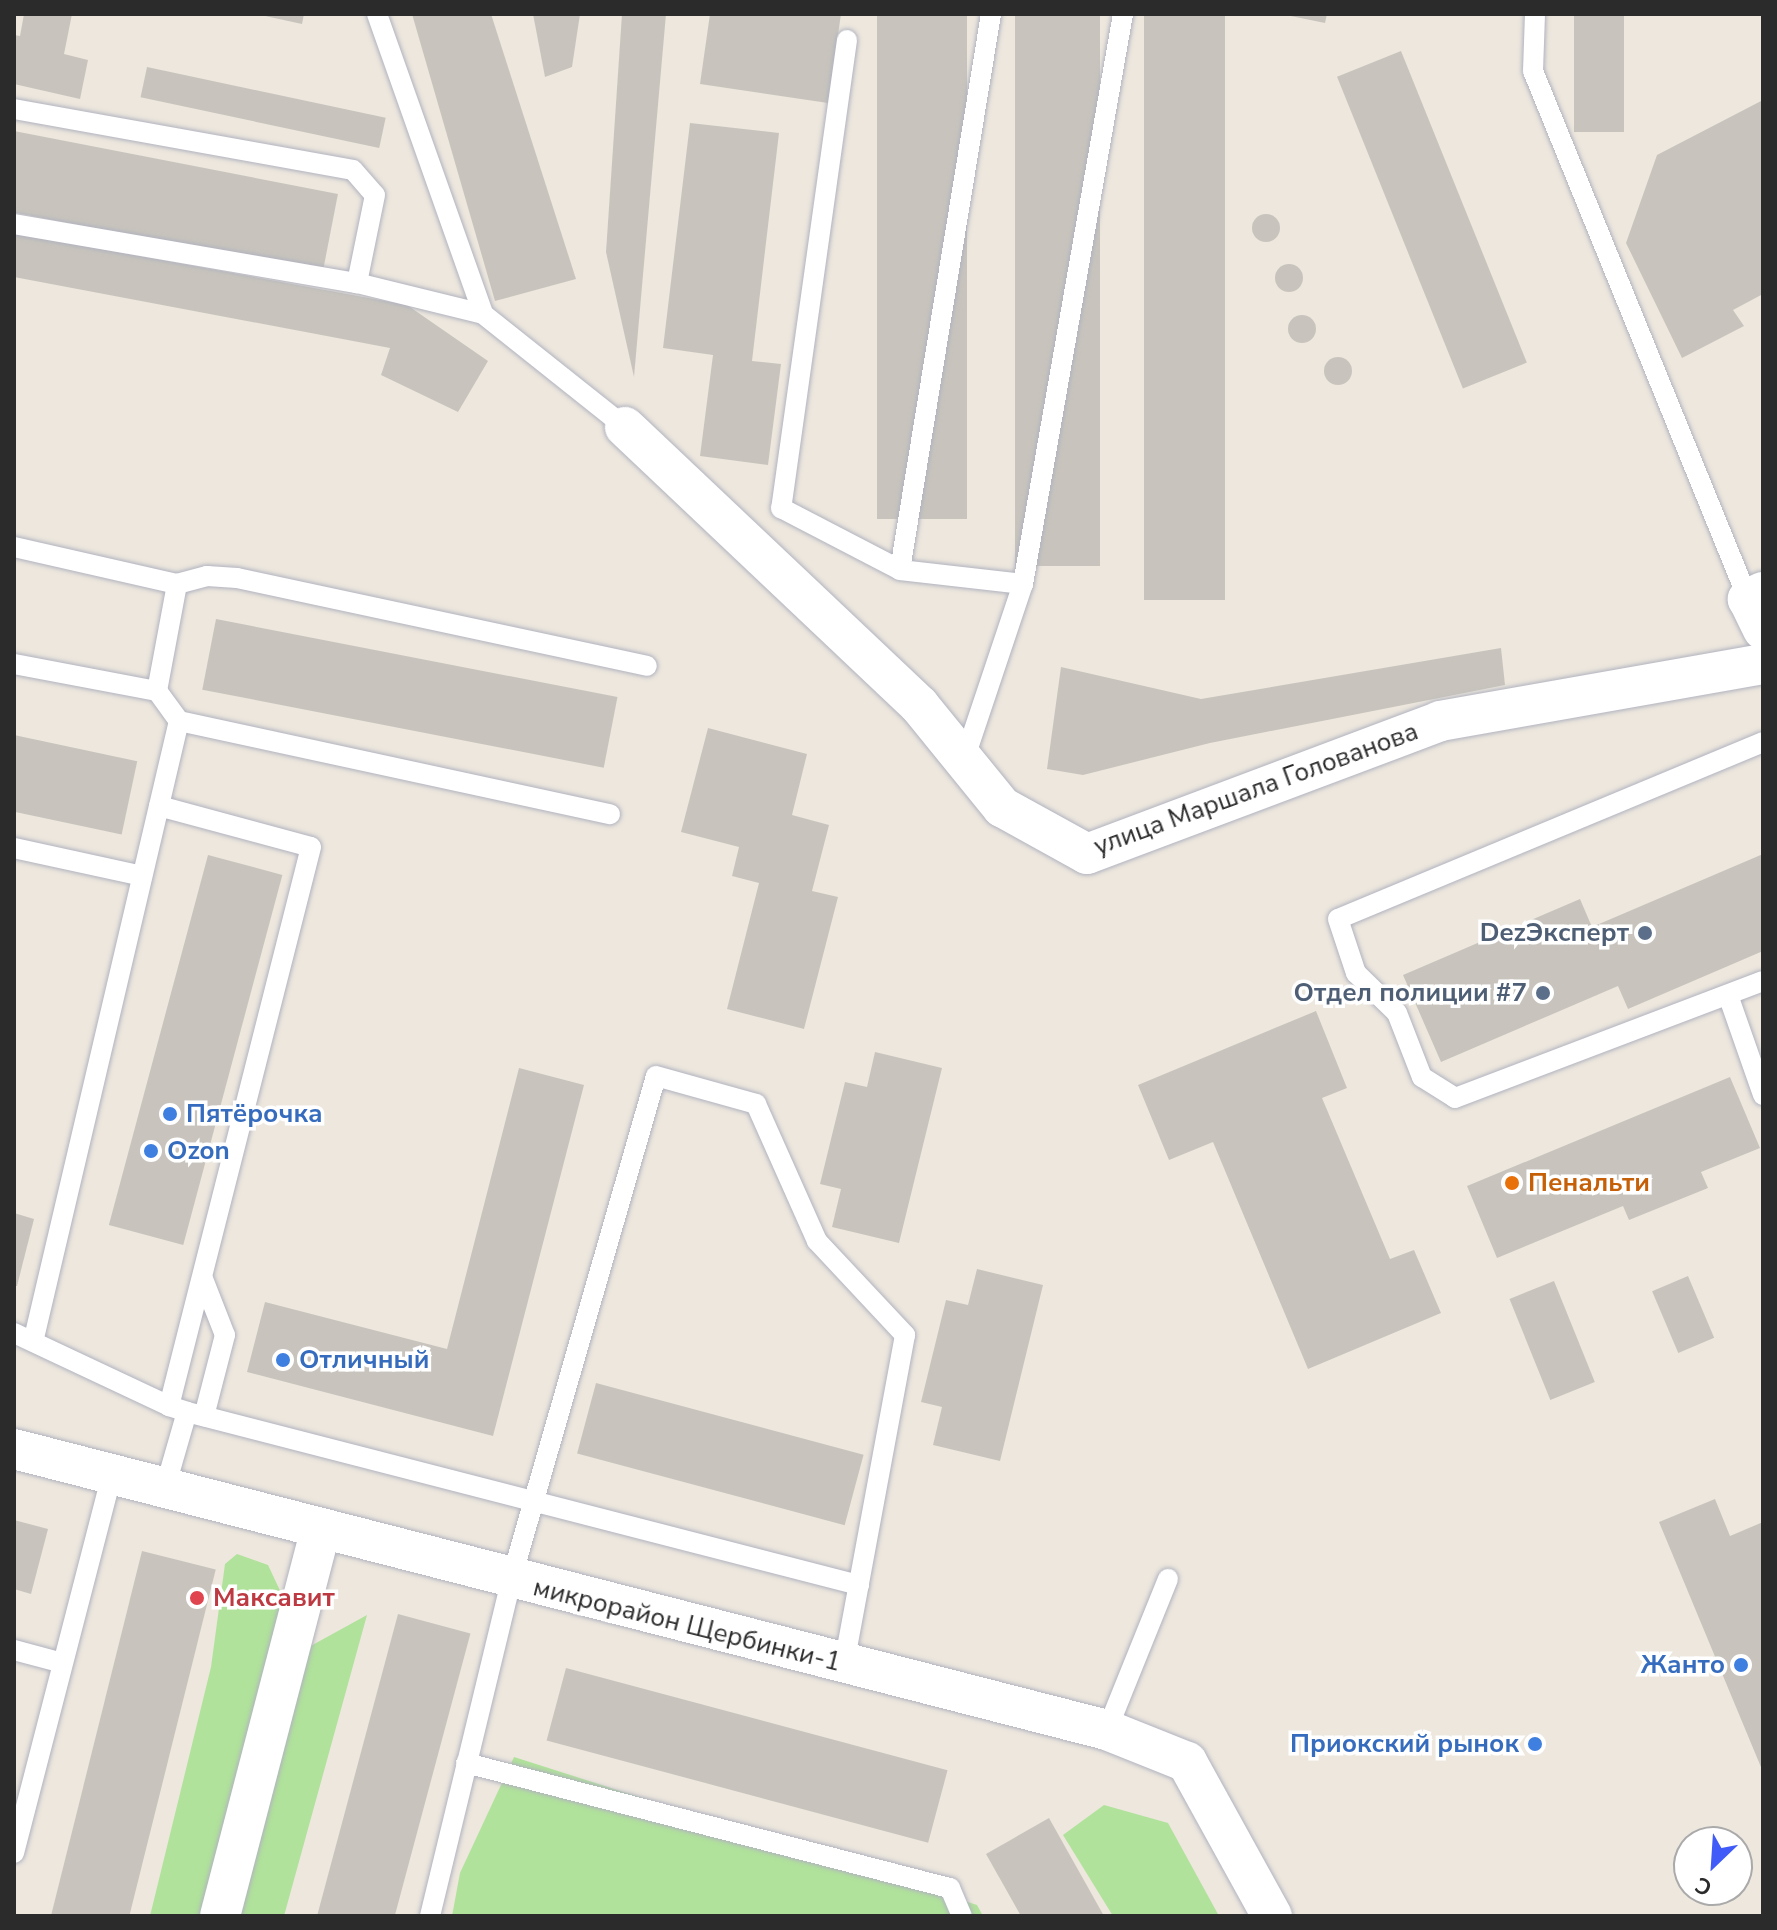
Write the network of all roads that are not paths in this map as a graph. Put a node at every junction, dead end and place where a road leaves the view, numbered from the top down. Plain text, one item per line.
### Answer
1 (377, 14) edge
2 (991, 14) edge
3 (1123, 14) edge
4 (1535, 14) edge
5 (847, 40) dead end
6 (14, 109) edge
7 (14, 224) edge
8 (357, 283) junction
9 (483, 314) junction
10 (625, 427) joint
11 (14, 547) edge
12 (900, 570) junction
13 (177, 584) junction
14 (1023, 584) junction
15 (1758, 607) edge
16 (14, 664) edge
17 (1763, 664) edge
18 (647, 666) dead end
19 (157, 691) junction
20 (179, 721) junction
21 (1763, 742) edge
22 (964, 760) junction
23 (159, 806) junction
24 (610, 814) dead end
25 (14, 848) edge
26 (142, 876) junction
27 (1763, 981) edge
28 (1728, 995) junction
29 (1763, 1095) edge
30 (203, 1279) junction
31 (24, 1336) edge
32 (186, 1411) junction
33 (14, 1449) edge
34 (112, 1474) junction
35 (165, 1488) junction
36 (534, 1500) junction
37 (320, 1532) junction
38 (1168, 1579) dead end
39 (511, 1580) junction
40 (859, 1585) junction
41 (14, 1650) edge
42 (59, 1662) junction
43 (844, 1665) junction
44 (1107, 1730) junction
45 (466, 1763) junction
46 (14, 1853) edge
47 (220, 1916) edge
48 (430, 1916) edge
49 (962, 1916) edge
50 (1272, 1916) edge

1 - 9 lane
2 - 12 lane
3 - 14 lane
4 - 15 lane
5 - 12 lane
6 - 8 lane
7 - 8 lane
8 - 9 lane
9 - 10 lane
10 - 22 street, улица Маршала Голованова
11 - 13 lane
12 - 14 lane
13 - 18 lane
13 - 19 lane
14 - 22 lane
16 - 19 lane
17 - 22 street, улица Маршала Голованова
19 - 20 lane
20 - 23 lane
20 - 24 lane
21 - 28 lane
23 - 26 lane
23 - 30 lane
25 - 26 lane
26 - 31 lane
27 - 28 lane
28 - 29 lane
30 - 32 lane
30 - 32 lane
31 - 32 lane
32 - 35 lane
32 - 36 lane
33 - 34 street, микрорайон Щербинки-1
34 - 35 street, микрорайон Щербинки-1
34 - 42 lane
35 - 37 street, микрорайон Щербинки-1
36 - 39 lane
36 - 40 lane
36 - 40 lane
37 - 39 street, микрорайон Щербинки-1
37 - 47 street
38 - 44 lane
39 - 43 street, микрорайон Щербинки-1
39 - 45 lane
40 - 43 lane
41 - 42 lane
42 - 46 lane
43 - 44 street, микрорайон Щербинки-1
44 - 50 street, микрорайон Щербинки-1
45 - 48 lane
45 - 49 lane

